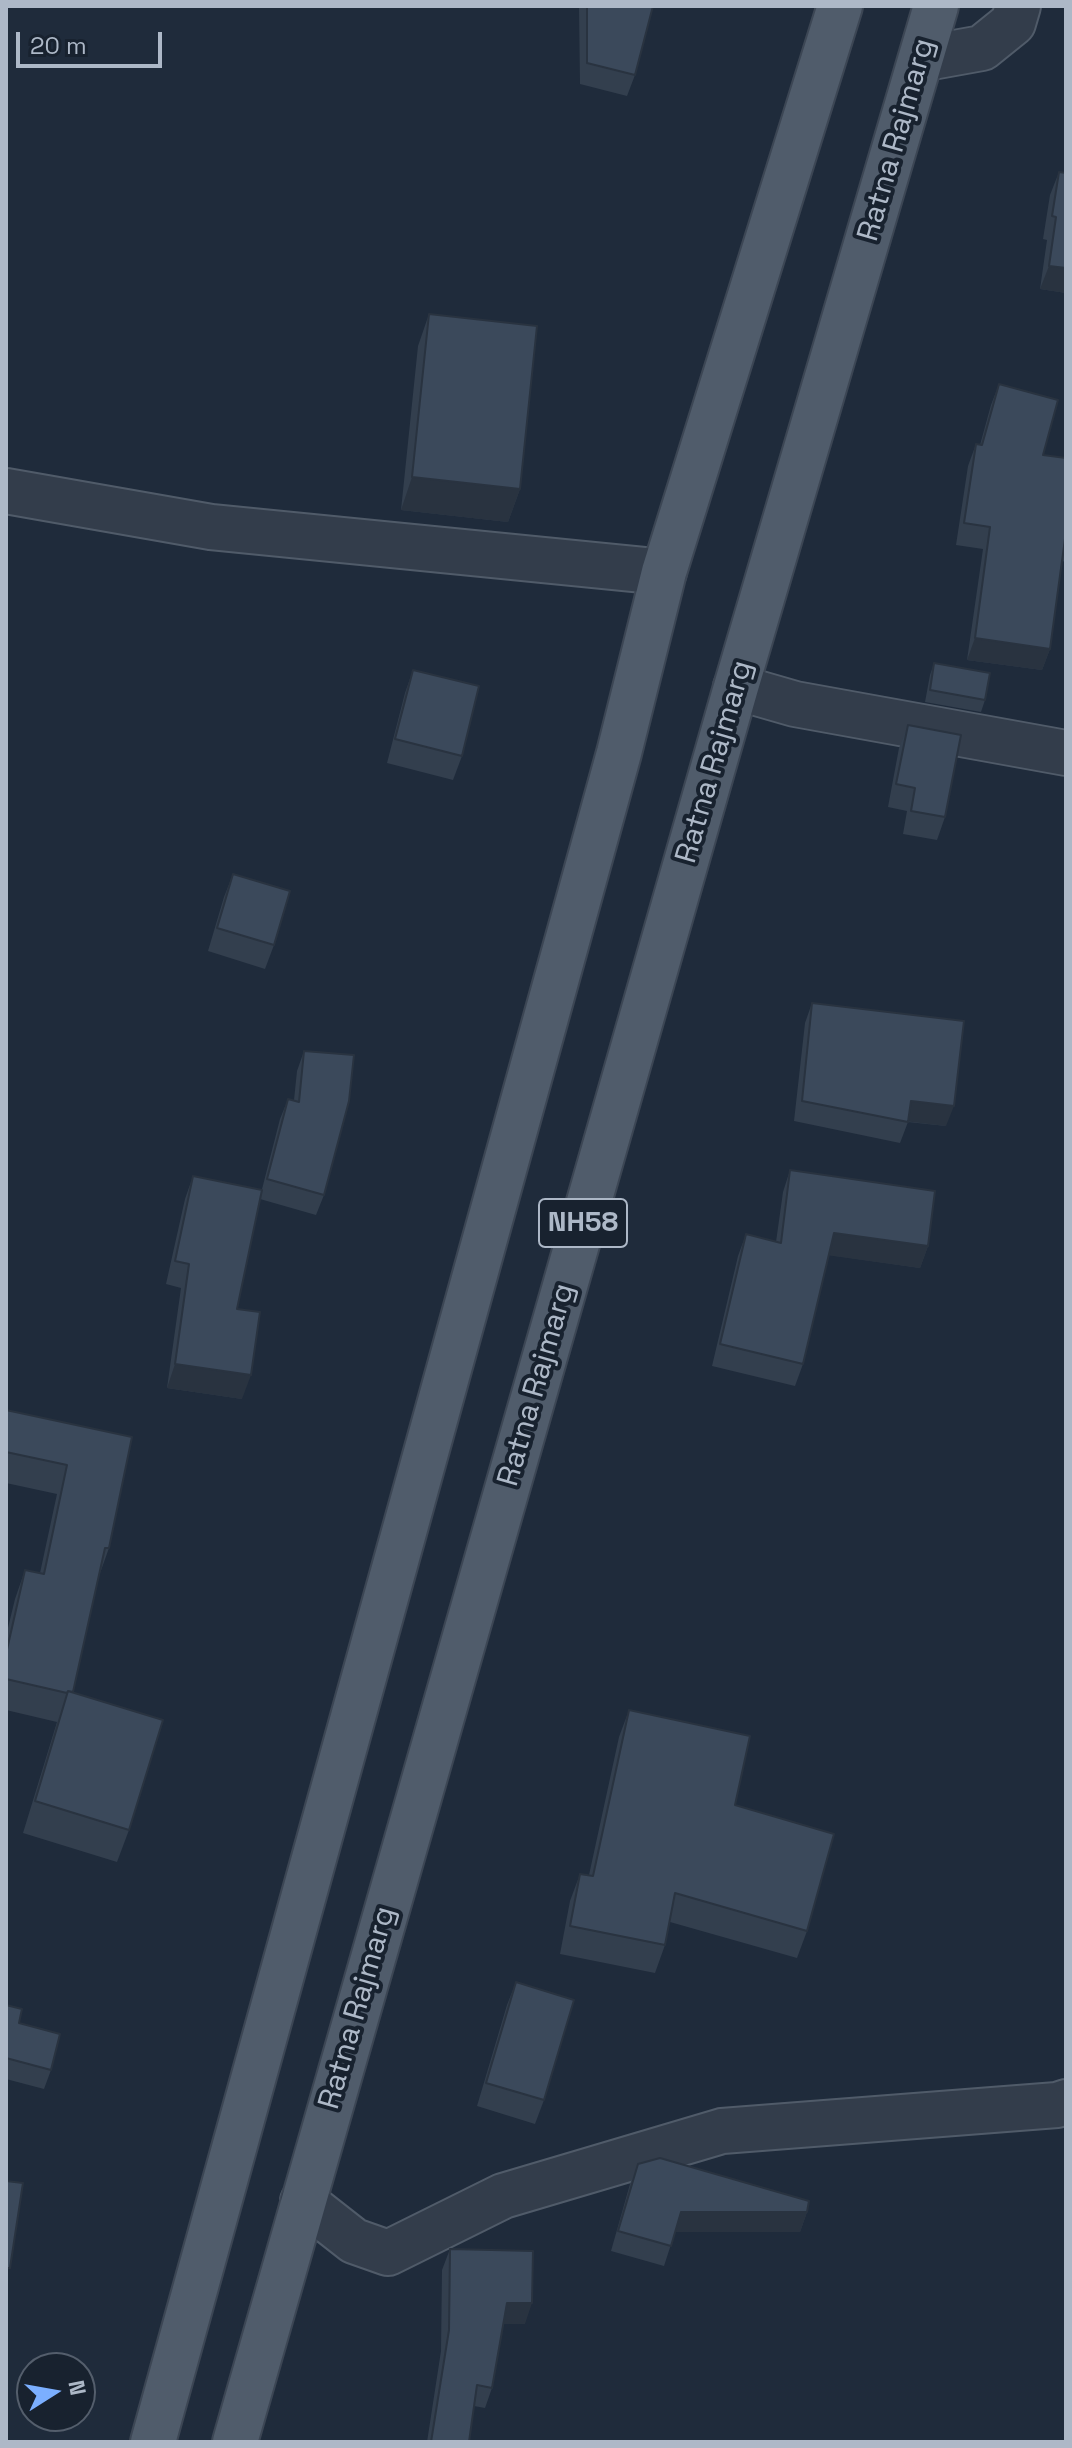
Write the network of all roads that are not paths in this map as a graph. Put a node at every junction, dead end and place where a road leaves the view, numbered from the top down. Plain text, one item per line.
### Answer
1 (840, 6) edge
2 (936, 6) edge
3 (1018, 6) edge
4 (921, 59) junction
5 (6, 491) edge
6 (664, 572) junction
7 (736, 687) junction
8 (1066, 753) edge
9 (1066, 2102) edge
10 (303, 2201) junction
11 (153, 2442) edge
12 (235, 2442) edge

1 - 6 main road, NH58
2 - 4 main road, Ratna Rajmarg / NH58
3 - 4 street
4 - 7 main road, Ratna Rajmarg / NH58
5 - 6 street
6 - 11 main road, NH58
7 - 8 street
7 - 10 main road, Ratna Rajmarg / NH58
9 - 10 street
10 - 12 main road, Ratna Rajmarg / NH58

